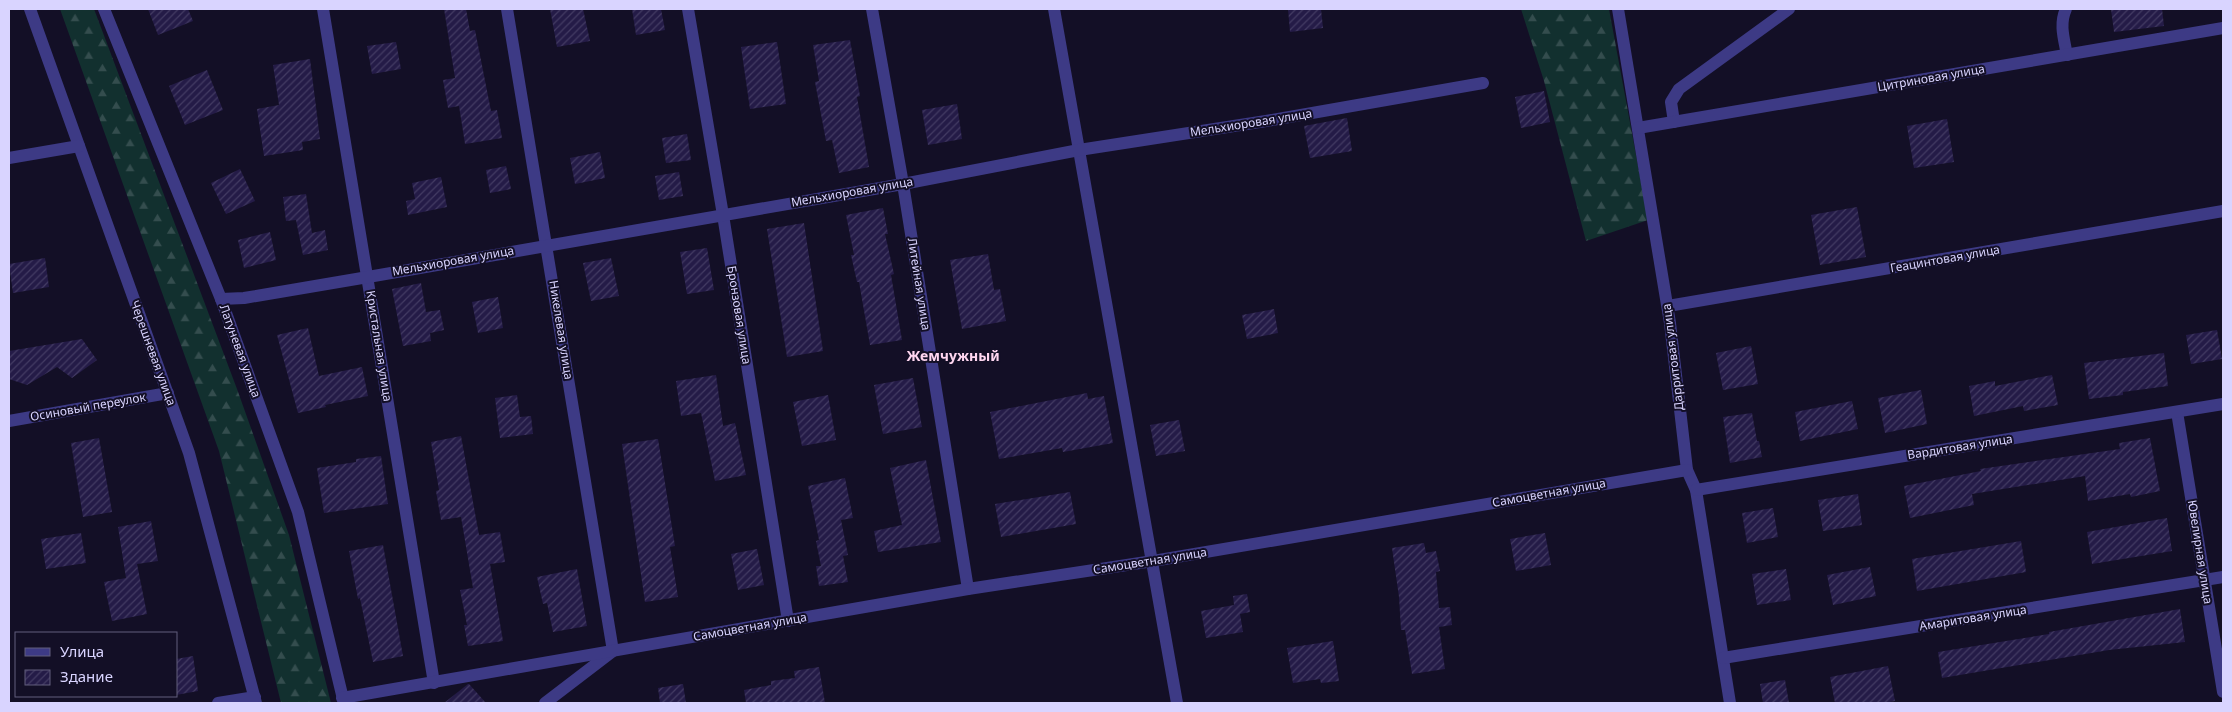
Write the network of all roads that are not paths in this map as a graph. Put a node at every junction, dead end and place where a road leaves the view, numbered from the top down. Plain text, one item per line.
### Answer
1 (30, 9) edge
2 (104, 9) edge
3 (323, 9) edge
4 (508, 9) edge
5 (688, 9) edge
6 (872, 9) edge
7 (1054, 9) edge
8 (1618, 9) edge
9 (1790, 9) edge
10 (2066, 9) edge
11 (2223, 28) edge
12 (2067, 55) junction
13 (1483, 83) dead end
14 (1674, 122) junction
15 (1638, 128) junction
16 (79, 146) junction
17 (1079, 150) junction
18 (9, 158) edge
19 (903, 184) junction
20 (2223, 211) edge
21 (723, 214) junction
22 (548, 244) junction
23 (368, 277) junction
24 (221, 299) junction
25 (1668, 306) junction
26 (168, 393) junction
27 (2223, 404) edge
28 (2177, 412) junction
29 (9, 422) edge
30 (1687, 470) junction
31 (1696, 490) junction
32 (1153, 562) junction
33 (2223, 577) edge
34 (2205, 580) junction
35 (968, 589) junction
36 (788, 621) junction
37 (613, 651) junction
38 (1722, 658) junction
39 (434, 683) junction
40 (2223, 692) edge
41 (256, 700) edge
42 (343, 701) edge
43 (218, 703) edge
44 (545, 703) edge
45 (1177, 703) edge
46 (1730, 703) edge

1 - 16 street, Черешневая улица
2 - 24 street, Латуневая улица
3 - 23 street, Кристальная улица
4 - 22 street, Никелевая улица
5 - 21 street, Бронзовая улица
6 - 19 street, Литейная улица
7 - 17 street
8 - 15 street, Дарритовая улица
9 - 14 street
10 - 12 street
11 - 12 street, Цитриновая улица
12 - 14 street, Цитриновая улица
13 - 17 street, Мельхиоровая улица
14 - 15 street, Цитриновая улица
15 - 25 street, Дарритовая улица
16 - 18 street
16 - 26 street, Черешневая улица
17 - 19 street, Мельхиоровая улица
17 - 32 street
19 - 21 street, Мельхиоровая улица
19 - 35 street, Литейная улица
20 - 25 street, Геацинтовая улица
21 - 22 street, Мельхиоровая улица
21 - 36 street, Бронзовая улица
22 - 23 street, Мельхиоровая улица
22 - 37 street, Никелевая улица
23 - 24 street, Мельхиоровая улица
23 - 39 street, Кристальная улица
24 - 42 street, Латуневая улица
25 - 30 street, Дарритовая улица
26 - 29 street, Осиновый переулок
26 - 41 street, Черешневая улица
27 - 28 street, Вардитовая улица
28 - 31 street, Вардитовая улица
28 - 34 street, Ювелирная улица
30 - 31 street, Дарритовая улица
30 - 32 street, Самоцветная улица
31 - 38 street, Дарритовая улица
32 - 35 street, Самоцветная улица
32 - 45 street
33 - 34 street, Амаритовая улица
34 - 38 street, Амаритовая улица
34 - 40 street, Ювелирная улица
35 - 36 street, Самоцветная улица
36 - 37 street, Самоцветная улица
37 - 39 street, Самоцветная улица
37 - 44 street, Самоцветная улица
38 - 46 street, Дарритовая улица
39 - 42 street, Самоцветная улица
41 - 43 street

